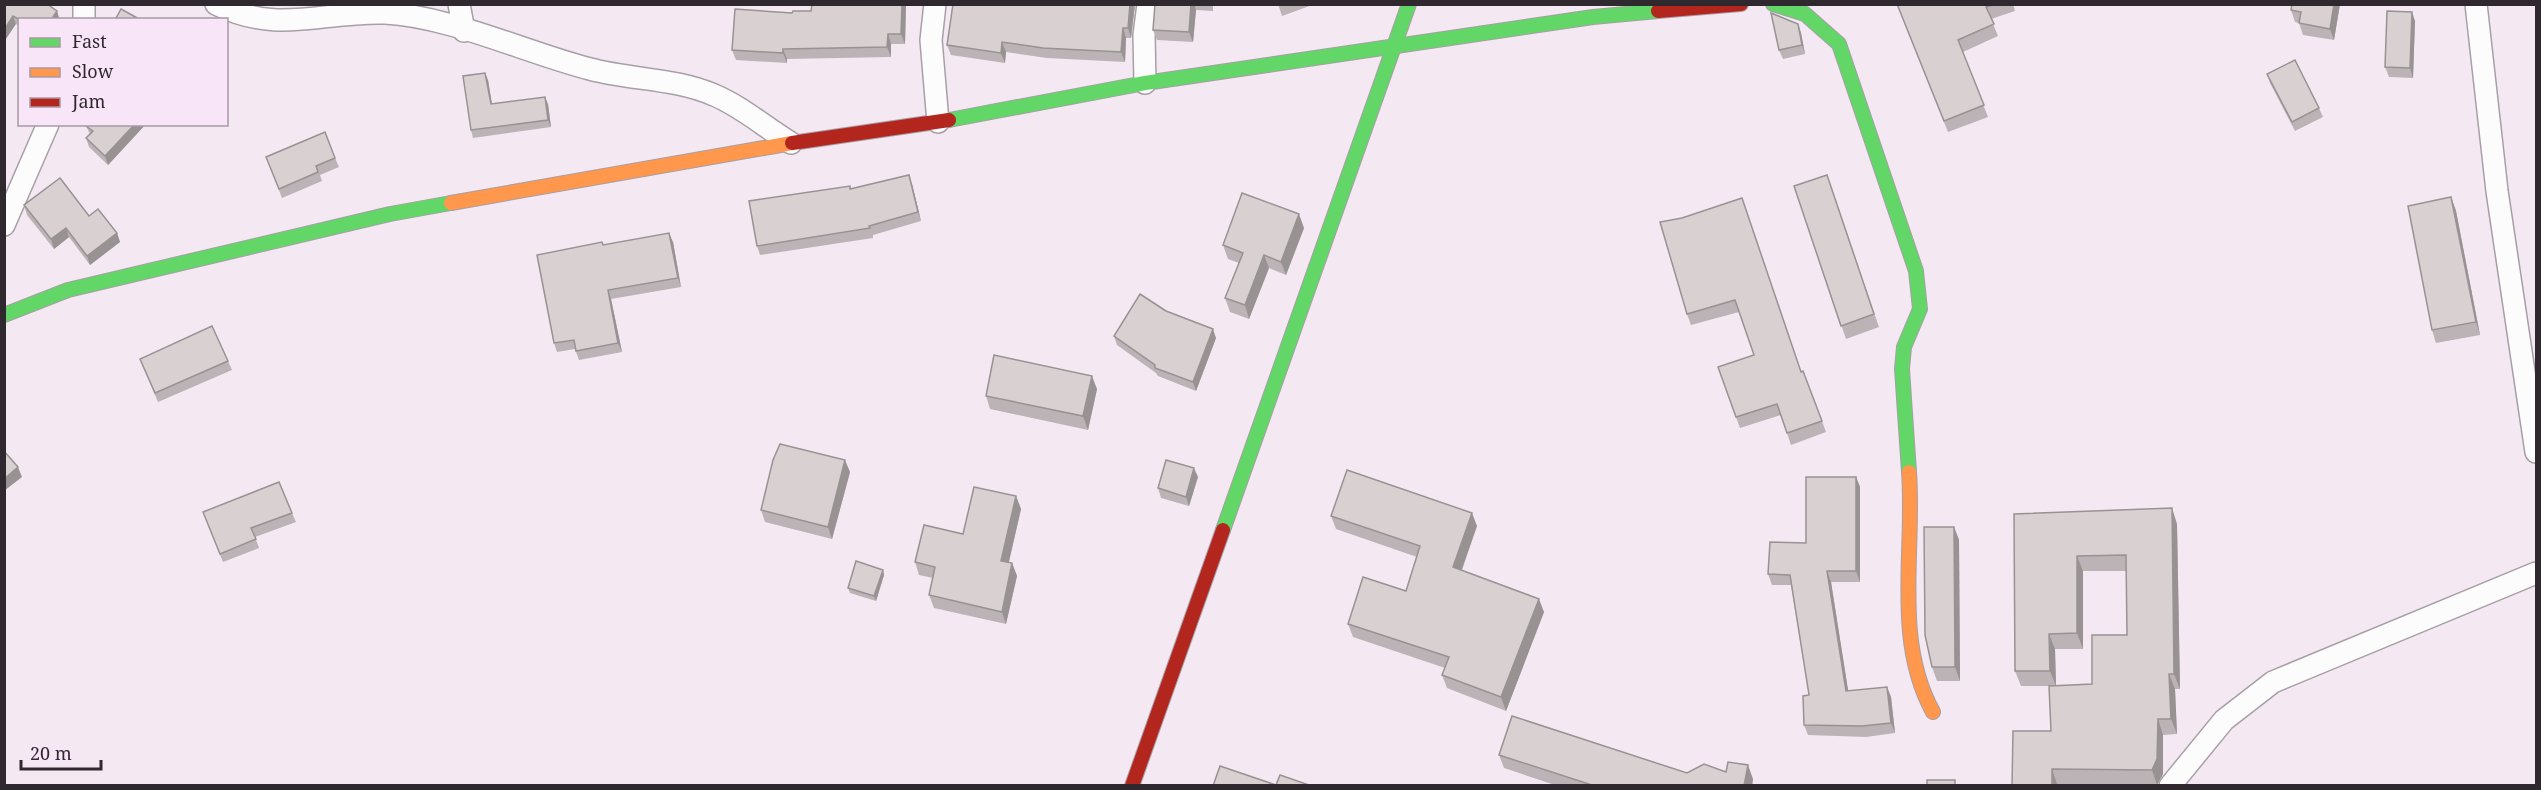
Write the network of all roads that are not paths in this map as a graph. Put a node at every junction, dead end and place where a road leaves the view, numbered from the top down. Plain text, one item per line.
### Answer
1 (216, 4) edge
2 (459, 4) edge
3 (935, 4) edge
4 (1148, 4) edge
5 (1409, 4) edge
6 (1741, 4) edge
7 (1773, 4) edge
8 (2476, 4) edge
9 (464, 31) junction
10 (1394, 48) junction
11 (1145, 83) junction
12 (938, 122) junction
13 (47, 126) edge
14 (791, 143) junction
15 (4, 225) edge
16 (4, 315) edge
17 (2536, 452) edge
18 (2536, 573) edge
19 (1933, 712) dead end
20 (1132, 786) edge
21 (2170, 786) edge

1 - 9 street
2 - 9 street
3 - 12 street
4 - 11 street
5 - 10 street
6 - 10 street
7 - 19 street
8 - 17 street
9 - 14 street
10 - 11 street
10 - 20 street
11 - 12 street
12 - 14 street
13 - 15 street
14 - 16 street
18 - 21 street

